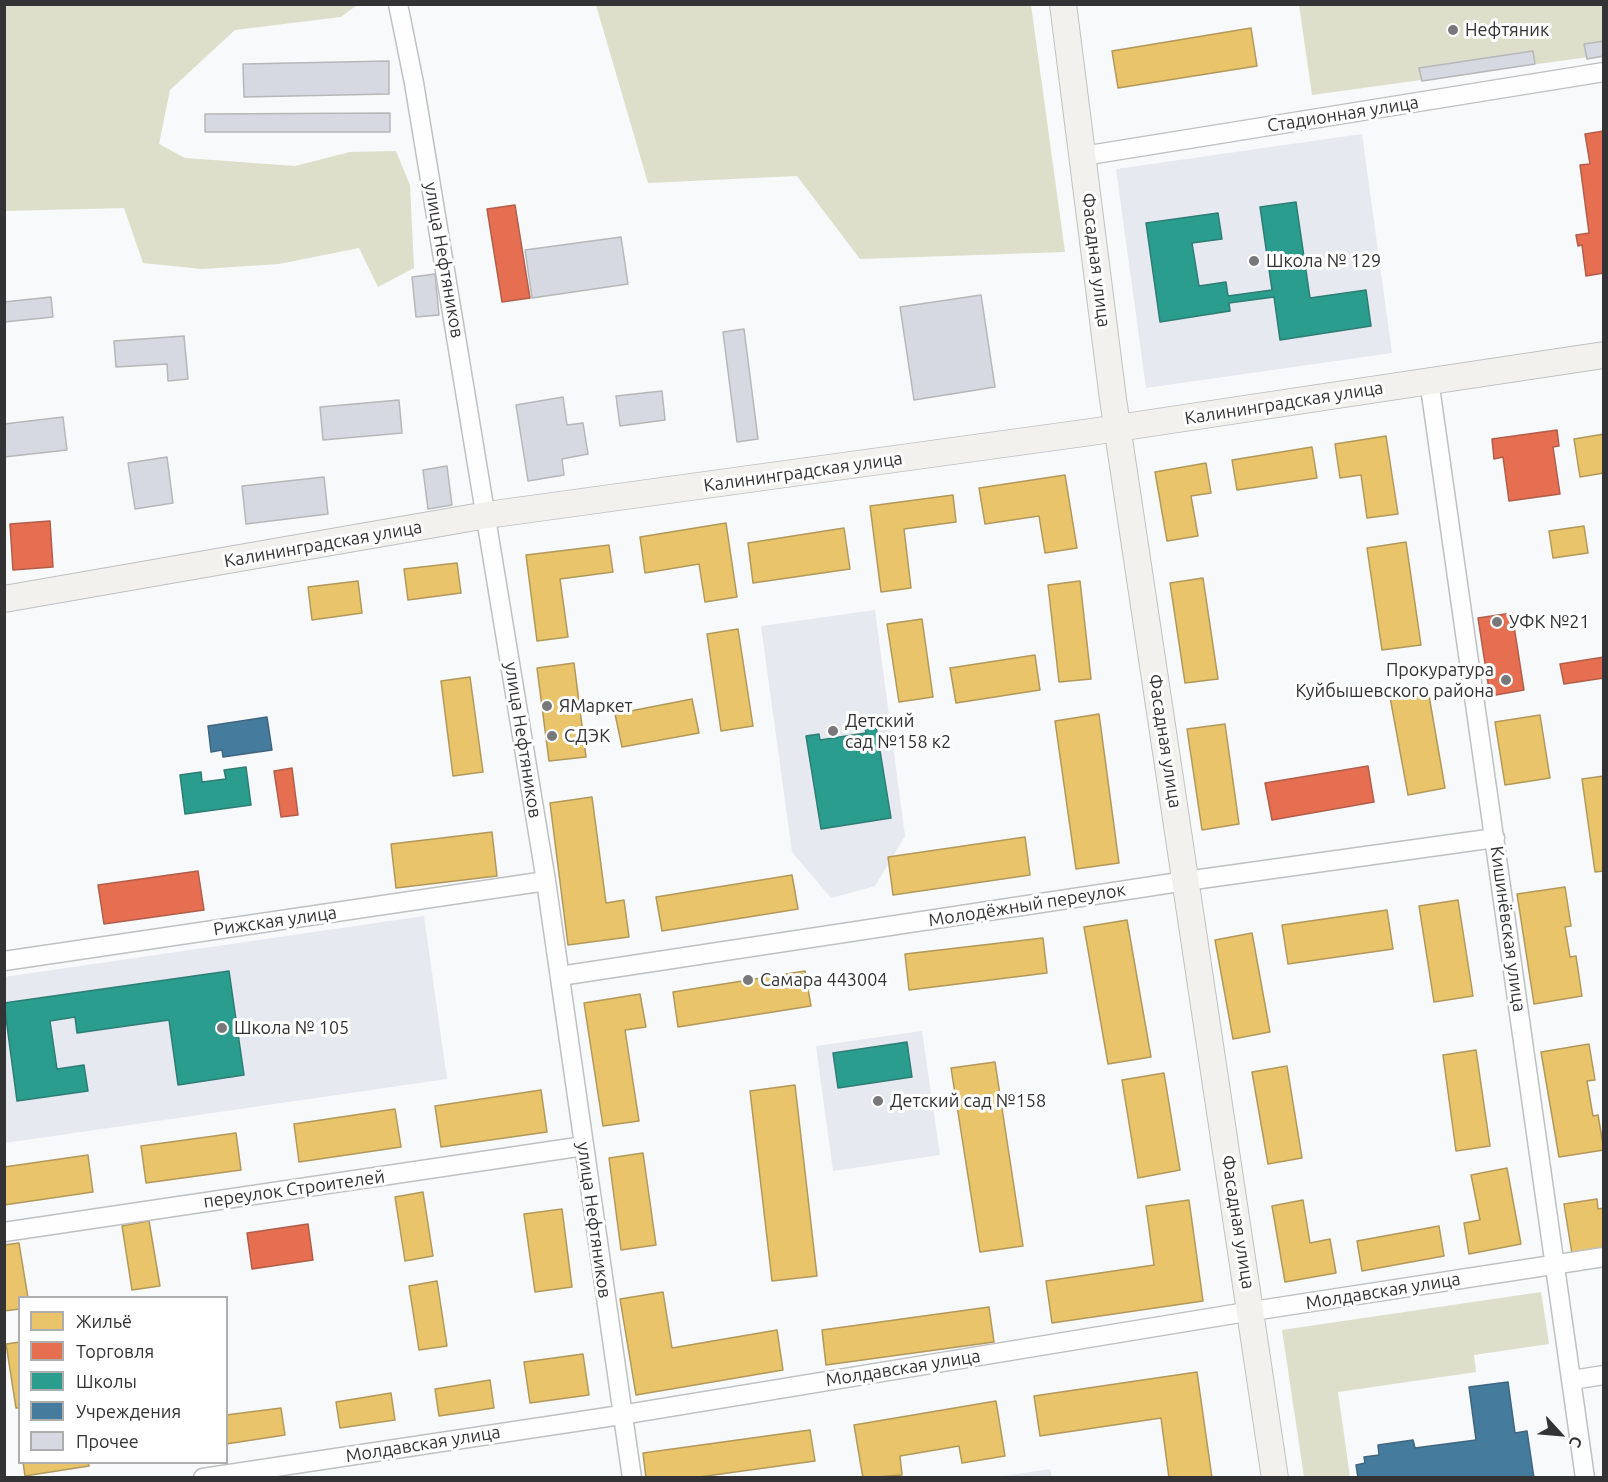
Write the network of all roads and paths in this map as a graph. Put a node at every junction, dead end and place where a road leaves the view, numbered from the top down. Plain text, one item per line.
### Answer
1 (398, 4) edge
2 (1062, 4) edge
3 (1604, 72) edge
4 (1083, 156) junction
5 (1604, 355) edge
6 (1430, 381) junction
7 (1118, 428) junction
8 (487, 516) junction
9 (4, 599) edge
10 (1495, 838) junction
11 (546, 881) junction
12 (1186, 881) junction
13 (4, 961) edge
14 (560, 975) junction
15 (584, 1146) junction
16 (4, 1232) edge
17 (1604, 1257) edge
18 (1555, 1265) junction
19 (1252, 1311) junction
20 (1604, 1375) edge
21 (1572, 1380) junction
22 (621, 1415) junction
23 (203, 1478) edge
24 (632, 1478) edge
25 (1275, 1478) edge
26 (1585, 1478) edge

1 - 8 street, улица Нефтяников
2 - 4 street, Фасадная улица
3 - 4 street, Стадионная улица
4 - 7 street, Фасадная улица
5 - 6 street, Калининградская улица
6 - 7 street, Калининградская улица
6 - 10 street, Кишинёвская улица
7 - 8 street, Калининградская улица
7 - 12 street, Фасадная улица
8 - 9 street, Калининградская улица
8 - 11 street, улица Нефтяников
10 - 12 street, Молодёжный переулок
10 - 18 street, Кишинёвская улица
11 - 13 street, Рижская улица
11 - 14 street, улица Нефтяников
12 - 14 street, Молодёжный переулок
12 - 19 street, Фасадная улица
14 - 15 street, улица Нефтяников
15 - 16 street, переулок Строителей
15 - 22 street, улица Нефтяников
17 - 18 street, Молдавская улица
18 - 19 street, Молдавская улица
18 - 21 street, Кишинёвская улица
19 - 22 street, Молдавская улица
19 - 25 street, Фасадная улица
20 - 21 street
21 - 26 street, Кишинёвская улица
22 - 23 street, Молдавская улица
22 - 24 street, улица Нефтяников

